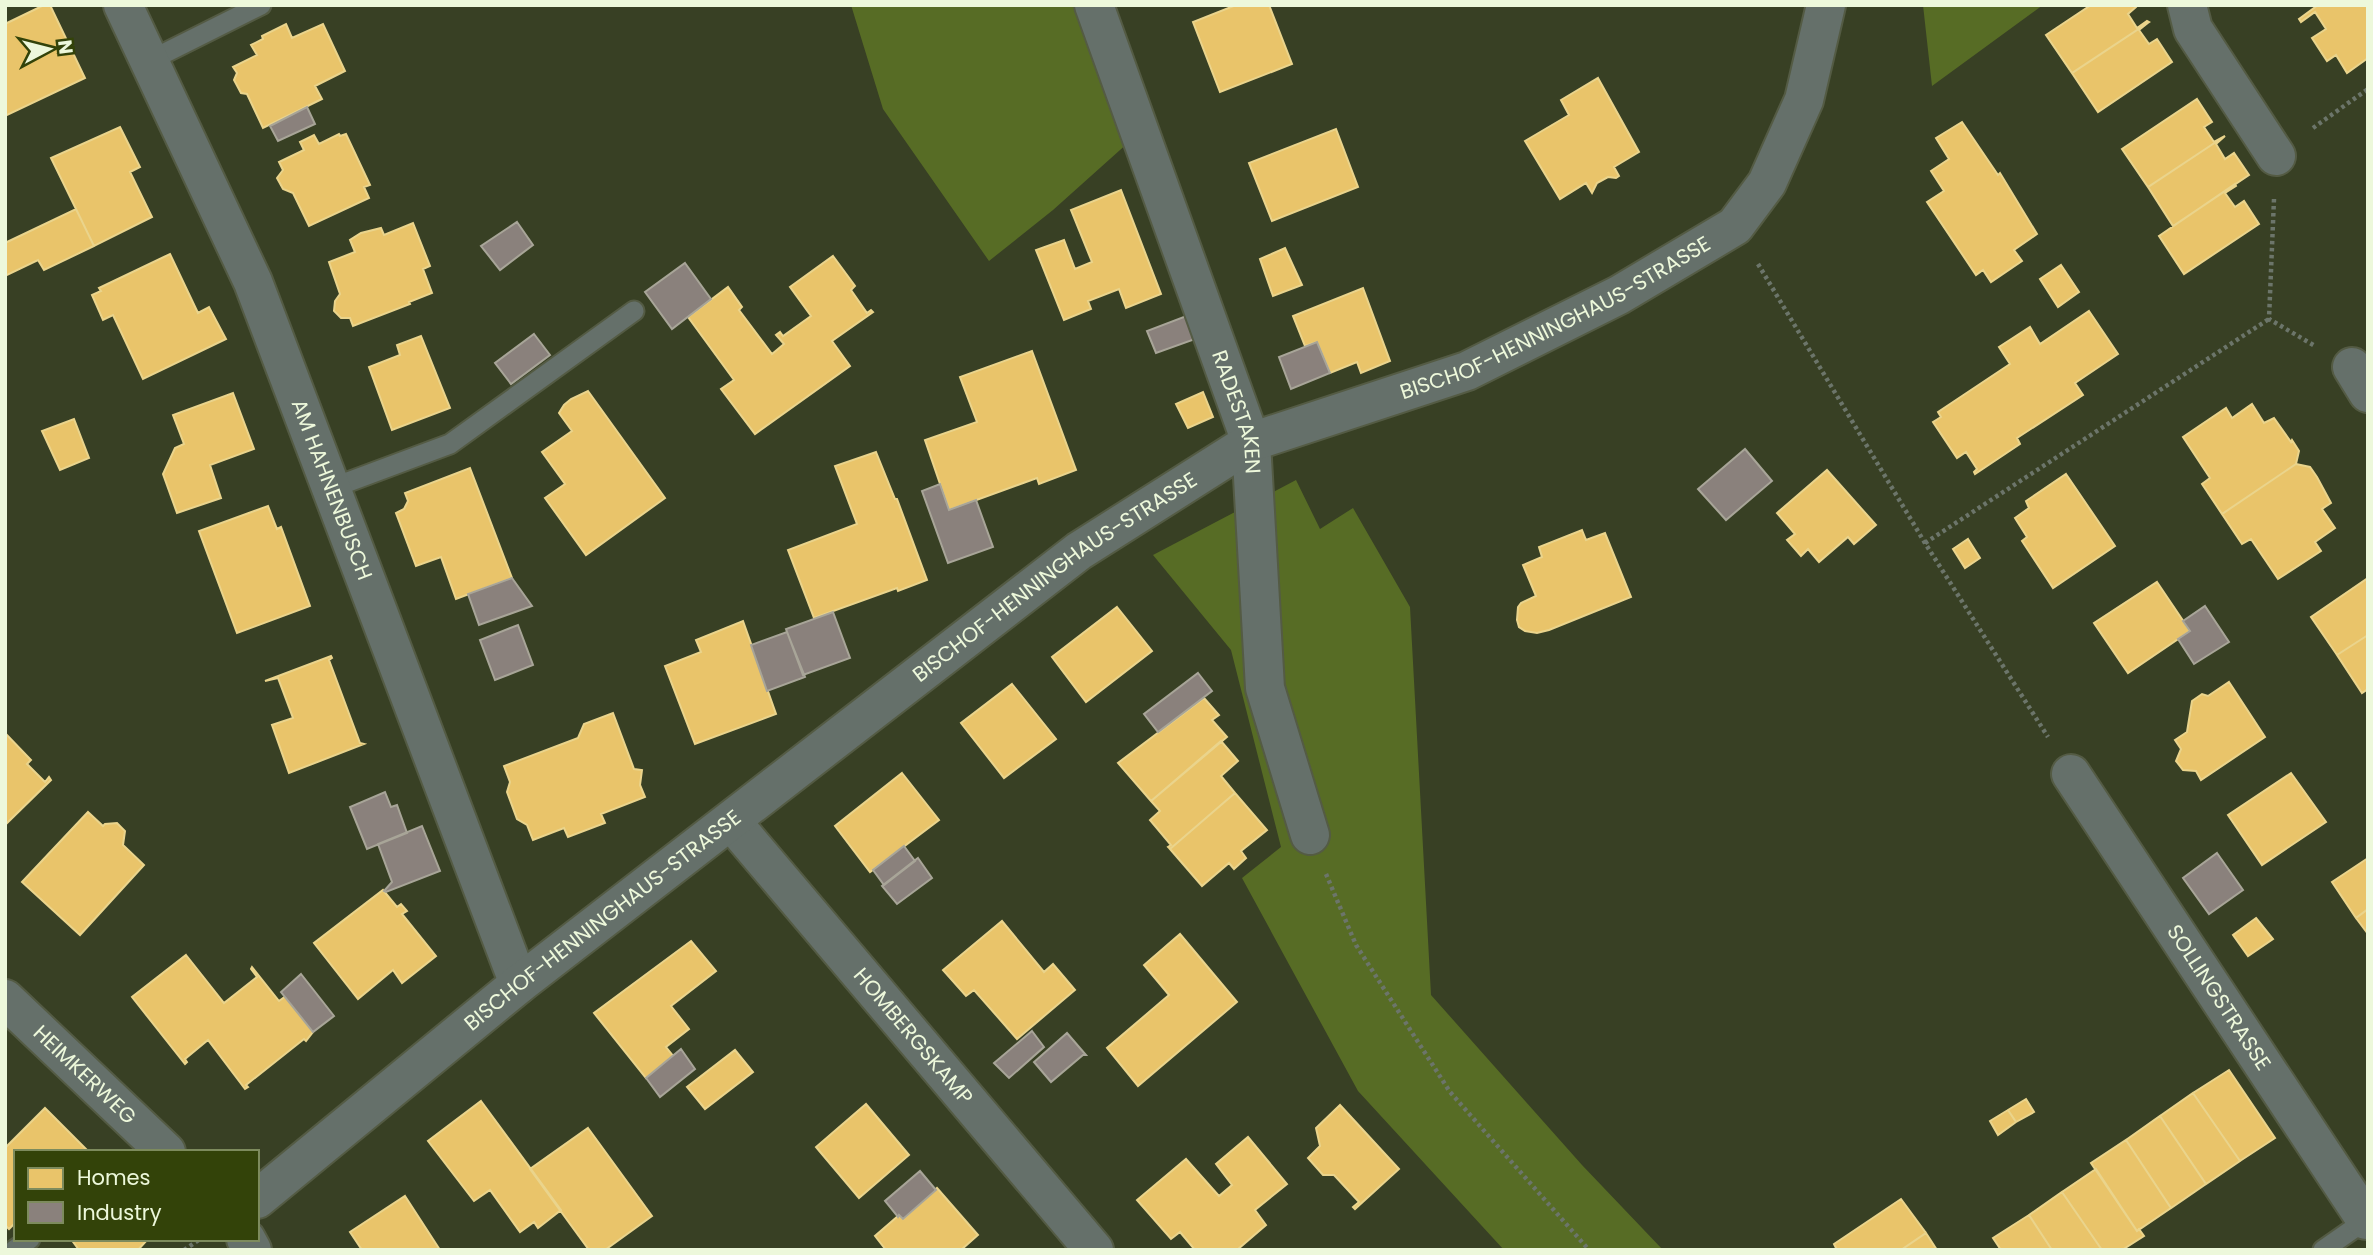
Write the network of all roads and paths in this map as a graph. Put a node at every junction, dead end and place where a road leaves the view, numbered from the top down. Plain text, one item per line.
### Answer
1 (123, 5) edge
2 (261, 5) edge
3 (1094, 5) edge
4 (1826, 5) edge
5 (2187, 5) edge
6 (149, 61) junction
7 (2368, 89) edge
8 (2276, 156) junction
9 (1735, 226) junction
10 (635, 311) dead end
11 (2269, 318) junction
12 (2362, 372) edge
13 (1251, 442) junction
14 (332, 488) junction
15 (1925, 543) junction
16 (2071, 774) joint
17 (731, 821) junction
18 (1310, 835) joint
19 (519, 984) junction
20 (5, 999) edge
21 (150, 1147) edge
22 (259, 1197) edge
23 (2367, 1219) edge
24 (1094, 1250) edge
25 (1588, 1250) edge
26 (2323, 1250) edge

1 - 6 street, AM HAHNENBUSCH
2 - 6 lane
3 - 13 street, RADESTAKEN
4 - 9 street, BISCHOF-HENNINGHAUS-STRASSE
5 - 8 street
6 - 14 street, AM HAHNENBUSCH
7 - 8 path
8 - 11 path
9 - 13 street, BISCHOF-HENNINGHAUS-STRASSE
9 - 15 path
10 - 14 lane
11 - 12 path
11 - 15 path
13 - 17 street, BISCHOF-HENNINGHAUS-STRASSE
13 - 18 street, RADESTAKEN
14 - 19 street, AM HAHNENBUSCH
15 - 16 path
16 - 23 street, SOLLINGSTRASSE
17 - 19 street, BISCHOF-HENNINGHAUS-STRASSE
17 - 24 street, HOMBERGSKAMP
18 - 25 path
19 - 22 street, BISCHOF-HENNINGHAUS-STRASSE
20 - 21 street, HEIMKERWEG
23 - 26 lane

